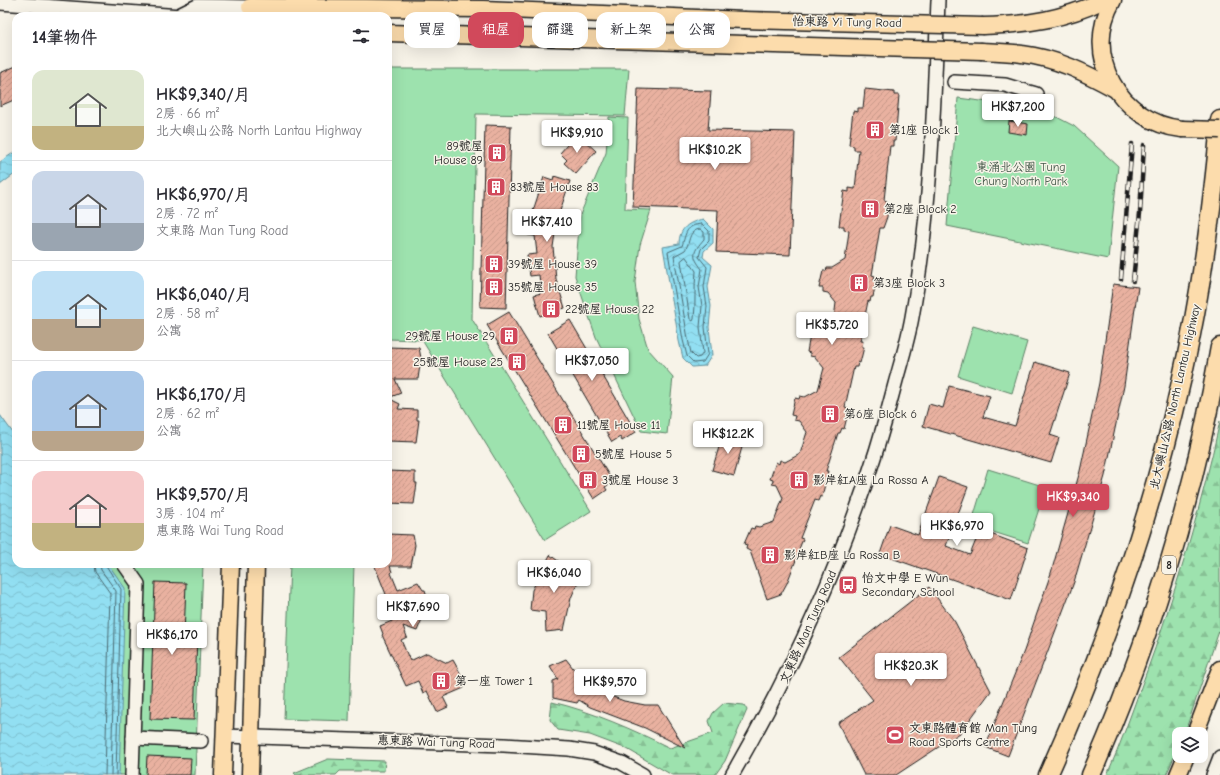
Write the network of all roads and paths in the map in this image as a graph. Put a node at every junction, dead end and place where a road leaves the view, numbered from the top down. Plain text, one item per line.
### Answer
1 (938, 0) edge
2 (1104, 0) edge
3 (1113, 0) edge
4 (0, 3) edge
5 (200, 3) edge
6 (250, 8) edge
7 (272, 8) edge
8 (125, 12) edge
9 (186, 12) edge
10 (392, 33) edge
11 (954, 82) dead end
12 (1115, 89) junction
13 (1036, 94) dead end
14 (1220, 120) edge
15 (1220, 130) edge
16 (1220, 347) edge
17 (127, 568) edge
18 (231, 568) edge
19 (256, 568) edge
20 (1220, 669) edge
21 (1198, 727) edge
22 (225, 736) junction
23 (251, 737) junction
24 (133, 738) junction
25 (201, 741) dead end
26 (1220, 757) edge
27 (1183, 763) edge
28 (132, 775) edge
29 (224, 775) edge
30 (250, 775) edge
31 (642, 775) edge
32 (732, 775) edge
33 (1048, 775) edge
34 (1090, 775) edge
35 (1178, 775) edge
36 (1213, 775) edge

1 - 32 street, 文東路 Man Tung Road
2 - 7 main road, 怡東路 Yi Tung Road, bridge
3 - 12 main road
4 - 8 street, 怡東路 Yi Tung Road
5 - 6 street, 怡東路 Yi Tung Road
5 - 9 street, 怡東路 Yi Tung Road
6 - 7 main road, 怡東路 Yi Tung Road
10 - 12 main road, 怡東路 Yi Tung Road, bridge
11 - 13 street
12 - 15 main road, bridge
14 - 33 highway, 北大嶼山公路 North Lantau Highway
16 - 34 highway, 8
17 - 24 street
18 - 22 main road
19 - 23 main road
20 - 21 main road
22 - 23 street, 惠東路 Wai Tung Road
22 - 29 main road
23 - 30 main road
23 - 31 street, 惠東路 Wai Tung Road
24 - 25 street
24 - 28 street
26 - 36 street
27 - 35 main road

